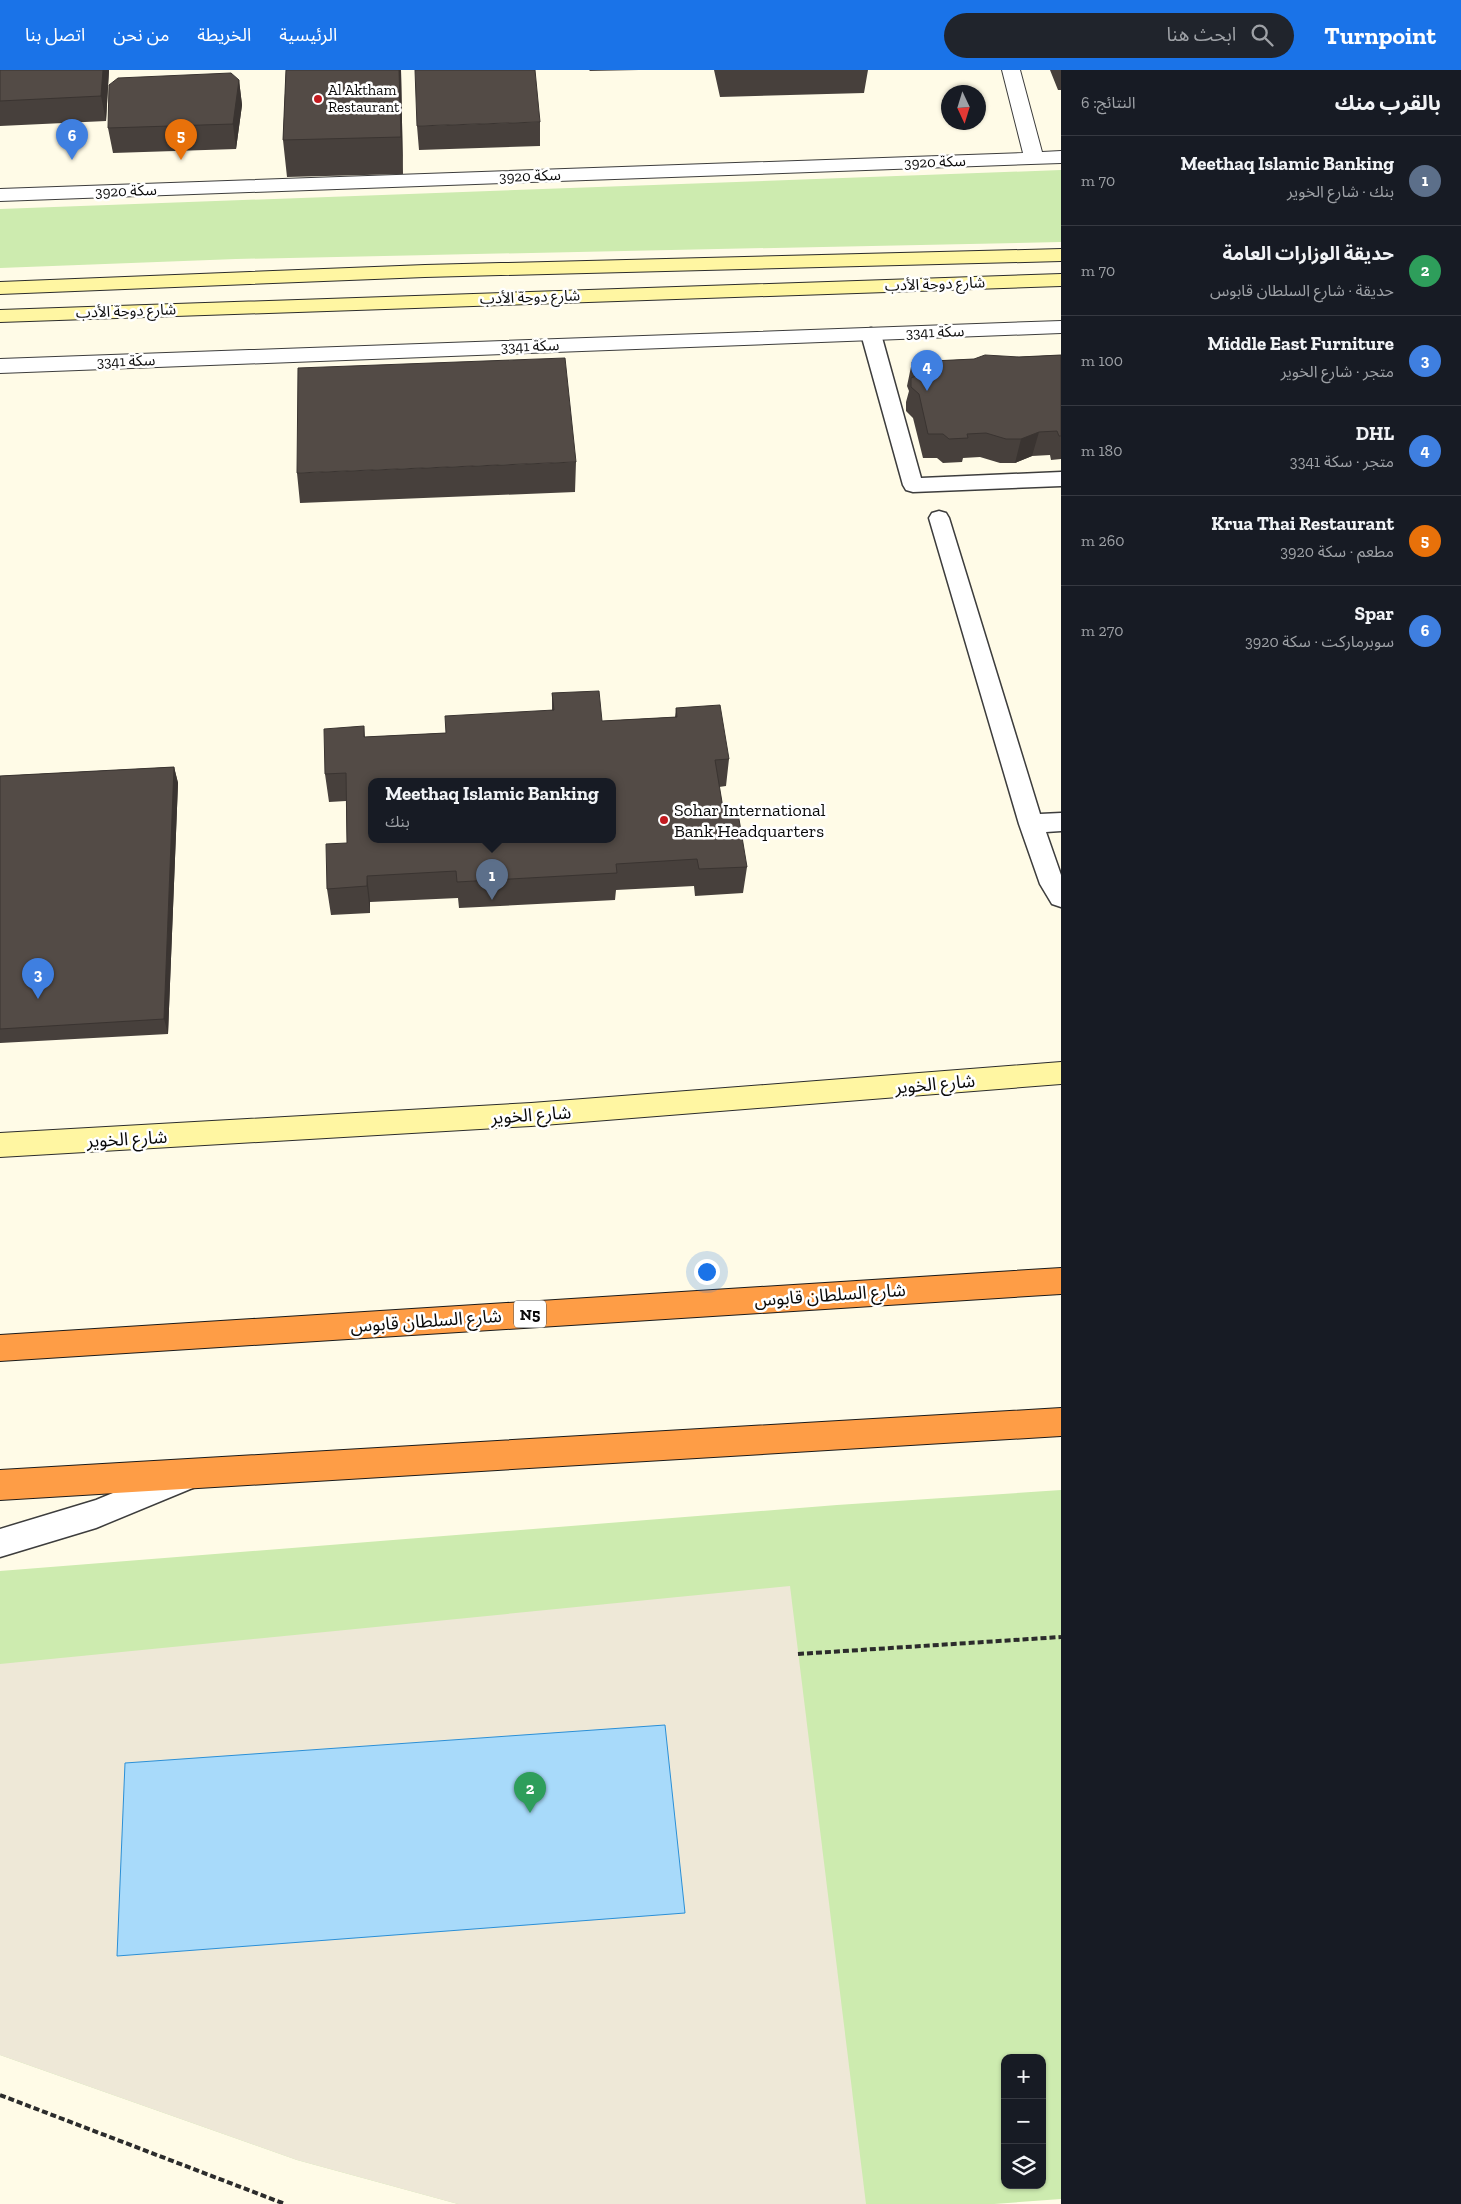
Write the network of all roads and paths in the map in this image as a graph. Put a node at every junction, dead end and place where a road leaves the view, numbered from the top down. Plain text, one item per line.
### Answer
1 (1011, 70) edge
2 (1061, 157) edge
3 (1034, 158) junction
4 (0, 195) edge
5 (1061, 255) edge
6 (1061, 280) edge
7 (0, 288) edge
8 (0, 316) edge
9 (1061, 327) edge
10 (871, 334) junction
11 (0, 366) edge
12 (1061, 479) edge
13 (939, 518) dead end
14 (1061, 822) edge
15 (1031, 824) junction
16 (1061, 897) edge
17 (1061, 1073) edge
18 (0, 1145) edge
19 (1061, 1281) edge
20 (0, 1348) edge
21 (1061, 1422) edge
22 (194, 1473) junction
23 (0, 1485) edge
24 (0, 1542) edge
25 (1061, 1637) edge
26 (798, 1654) dead end
27 (0, 2094) edge
28 (285, 2204) edge

1 - 3 street
2 - 3 street, سكة 3920
3 - 4 street, سكة 3920
5 - 7 main road, شارع دوحة الأدب
6 - 8 main road, شارع دوحة الأدب
9 - 10 street, سكة 3341
10 - 11 street, سكة 3341
10 - 12 lane
13 - 15 lane
14 - 15 lane
15 - 16 lane
17 - 18 main road, شارع الخوير
19 - 20 highway, شارع السلطان قابوس / N5
21 - 22 highway
22 - 23 highway
22 - 24 lane
25 - 26 path
27 - 28 path

